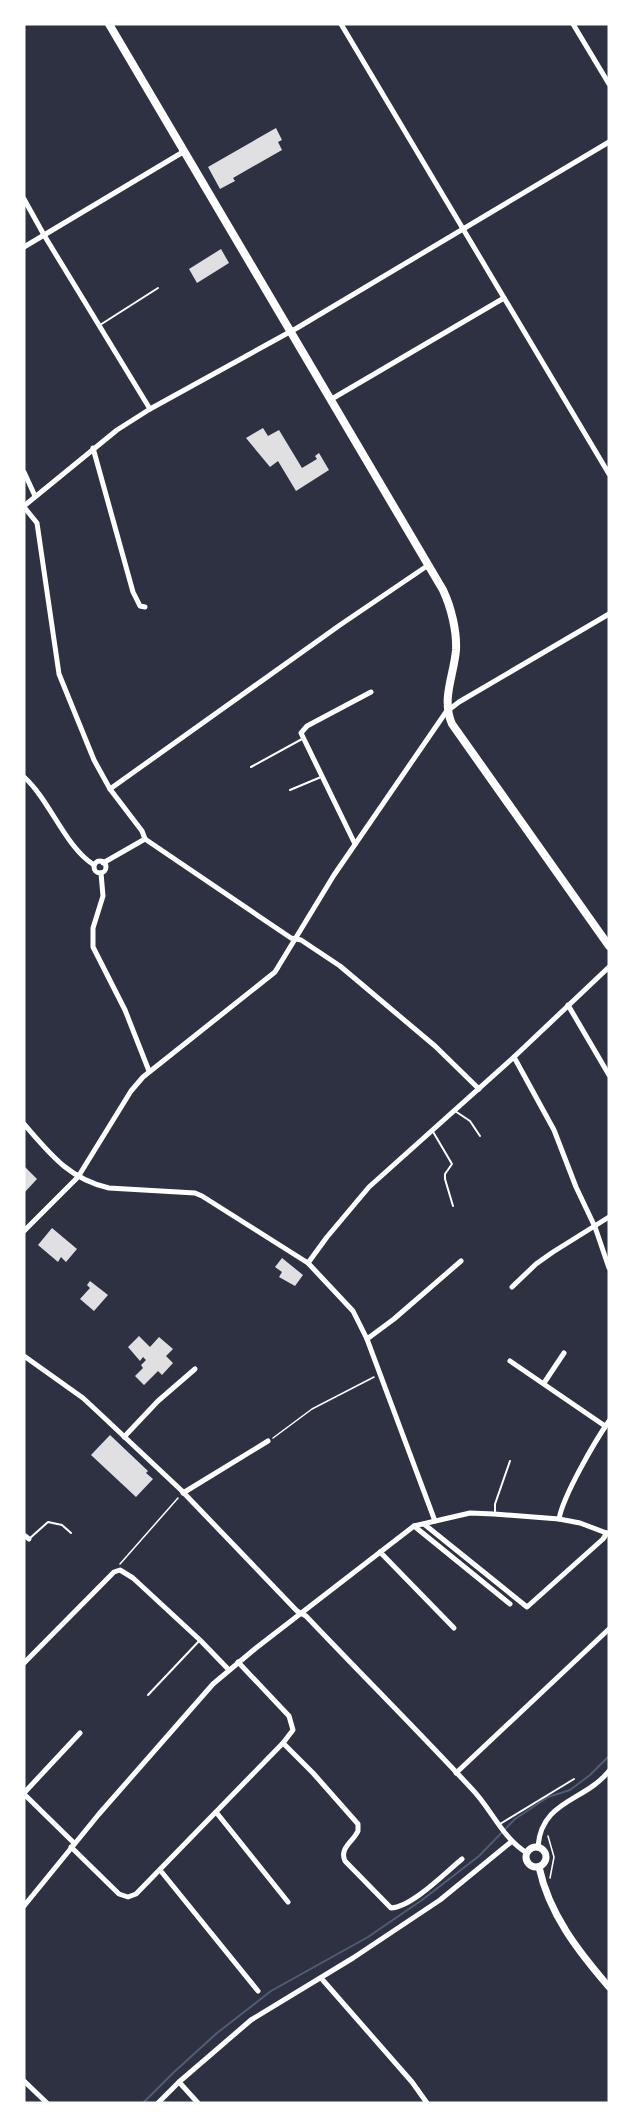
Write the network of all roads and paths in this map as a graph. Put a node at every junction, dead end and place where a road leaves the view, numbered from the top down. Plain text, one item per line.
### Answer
1 (109, 24) edge
2 (341, 24) edge
3 (573, 24) edge
4 (609, 84) edge
5 (609, 142) edge
6 (183, 152) junction
7 (24, 199) edge
8 (463, 228) junction
9 (44, 235) junction
10 (24, 248) edge
11 (158, 288) dead end
12 (504, 298) junction
13 (100, 325) junction
14 (291, 331) junction
15 (330, 400) junction
16 (150, 409) junction
17 (93, 448) junction
18 (24, 472) edge
19 (609, 474) edge
20 (35, 496) junction
21 (24, 506) edge
22 (428, 566) junction
23 (145, 607) dead end
24 (609, 614) edge
25 (371, 692) dead end
26 (446, 712) junction
27 (302, 739) junction
28 (251, 767) dead end
29 (24, 777) edge
30 (321, 777) junction
31 (110, 789) junction
32 (290, 790) dead end
33 (145, 839) junction
34 (355, 844) junction
35 (103, 863) junction
36 (94, 865) junction
37 (101, 873) junction
38 (295, 938) junction
39 (609, 946) edge
40 (609, 967) edge
41 (568, 1005) junction
42 (514, 1057) junction
43 (149, 1071) junction
44 (609, 1075) edge
45 (479, 1089) junction
46 (456, 1111) junction
47 (24, 1124) edge
48 (432, 1130) junction
49 (480, 1136) dead end
50 (78, 1178) junction
51 (453, 1206) dead end
52 (609, 1217) edge
53 (595, 1227) junction
54 (24, 1231) edge
55 (461, 1261) dead end
56 (308, 1263) junction
57 (609, 1268) edge
58 (512, 1287) dead end
59 (367, 1339) junction
60 (564, 1353) dead end
61 (24, 1356) edge
62 (510, 1360) dead end
63 (195, 1369) dead end
64 (376, 1376) dead end
65 (544, 1383) junction
66 (607, 1423) edge
67 (124, 1437) junction
68 (267, 1442) joint
69 (510, 1461) dead end
70 (182, 1494) junction
71 (494, 1514) junction
72 (559, 1519) junction
73 (435, 1521) junction
74 (424, 1524) junction
75 (414, 1527) junction
76 (71, 1533) dead end
77 (608, 1533) edge
78 (27, 1537) edge
79 (380, 1552) junction
80 (120, 1570) junction
81 (510, 1604) dead end
82 (302, 1614) junction
83 (454, 1628) dead end
84 (609, 1629) edge
85 (200, 1640) junction
86 (238, 1662) junction
87 (24, 1663) edge
88 (229, 1670) junction
89 (148, 1695) dead end
90 (80, 1733) dead end
91 (283, 1743) junction
92 (609, 1771) edge
93 (456, 1773) junction
94 (574, 1779) dead end
95 (24, 1794) edge
96 (216, 1812) junction
97 (501, 1826) junction
98 (545, 1836) dead end
99 (511, 1842) junction
100 (72, 1845) junction
101 (538, 1846) junction
102 (527, 1853) junction
103 (462, 1859) dead end
104 (539, 1867) junction
105 (160, 1870) junction
106 (551, 1884) dead end
107 (288, 1902) dead end
108 (24, 1906) edge
109 (321, 1978) junction
110 (609, 1987) edge
111 (258, 1991) dead end
112 (24, 2081) edge
113 (179, 2082) junction
114 (47, 2103) edge
115 (158, 2103) edge
116 (198, 2103) edge
117 (427, 2103) edge

1 - 6 main road
2 - 8 street
3 - 4 street
5 - 8 street
6 - 9 street
6 - 14 main road
7 - 9 street
8 - 12 street
8 - 14 street
9 - 10 street
9 - 13 street
11 - 13 lane
12 - 15 street
12 - 19 street
13 - 16 street
14 - 15 main road
14 - 16 street
15 - 22 main road
16 - 17 street
17 - 20 street
17 - 23 street
18 - 20 street
20 - 21 street
21 - 31 street
22 - 26 main road
22 - 31 street
24 - 26 street
25 - 27 street
26 - 34 street
26 - 39 main road
27 - 28 lane
27 - 30 street
29 - 36 street
30 - 32 lane
30 - 34 street
31 - 33 street
33 - 35 street
33 - 38 street
34 - 38 street
35 - 36 street
35 - 37 street
36 - 37 street
37 - 43 street
38 - 43 street
38 - 45 street
40 - 41 street
41 - 42 street
41 - 44 street
42 - 45 street
42 - 53 street
43 - 50 street
45 - 46 street
46 - 48 street
46 - 49 lane
47 - 50 street
48 - 51 lane
48 - 56 street
50 - 54 street
50 - 56 street
52 - 53 street
53 - 57 street
53 - 58 street
55 - 59 street
56 - 59 street
59 - 73 street
60 - 65 street
61 - 67 street
62 - 65 street
63 - 67 street
64 - 68 path
65 - 66 street
66 - 72 street
67 - 70 street
68 - 70 street
69 - 71 lane
70 - 80 path
70 - 82 street
71 - 72 street
71 - 73 street
72 - 77 street
73 - 74 street
74 - 75 street
74 - 77 street
75 - 79 street
75 - 81 street
76 - 78 lane
79 - 82 street
79 - 83 street
80 - 85 street
80 - 87 street
82 - 86 street
82 - 93 street
84 - 93 street
85 - 88 street
85 - 89 lane
86 - 88 street
86 - 91 street
88 - 100 street
90 - 95 street
91 - 96 street
91 - 103 street
92 - 101 street
93 - 97 street
94 - 97 lane
95 - 100 street
96 - 105 street
96 - 107 street
97 - 99 street
98 - 106 path
99 - 102 street
99 - 109 street
100 - 105 street
100 - 108 street
101 - 102 street
101 - 104 street
102 - 104 street
104 - 110 street
105 - 111 street
109 - 113 street
109 - 117 street
112 - 114 street
113 - 115 street
113 - 116 street

